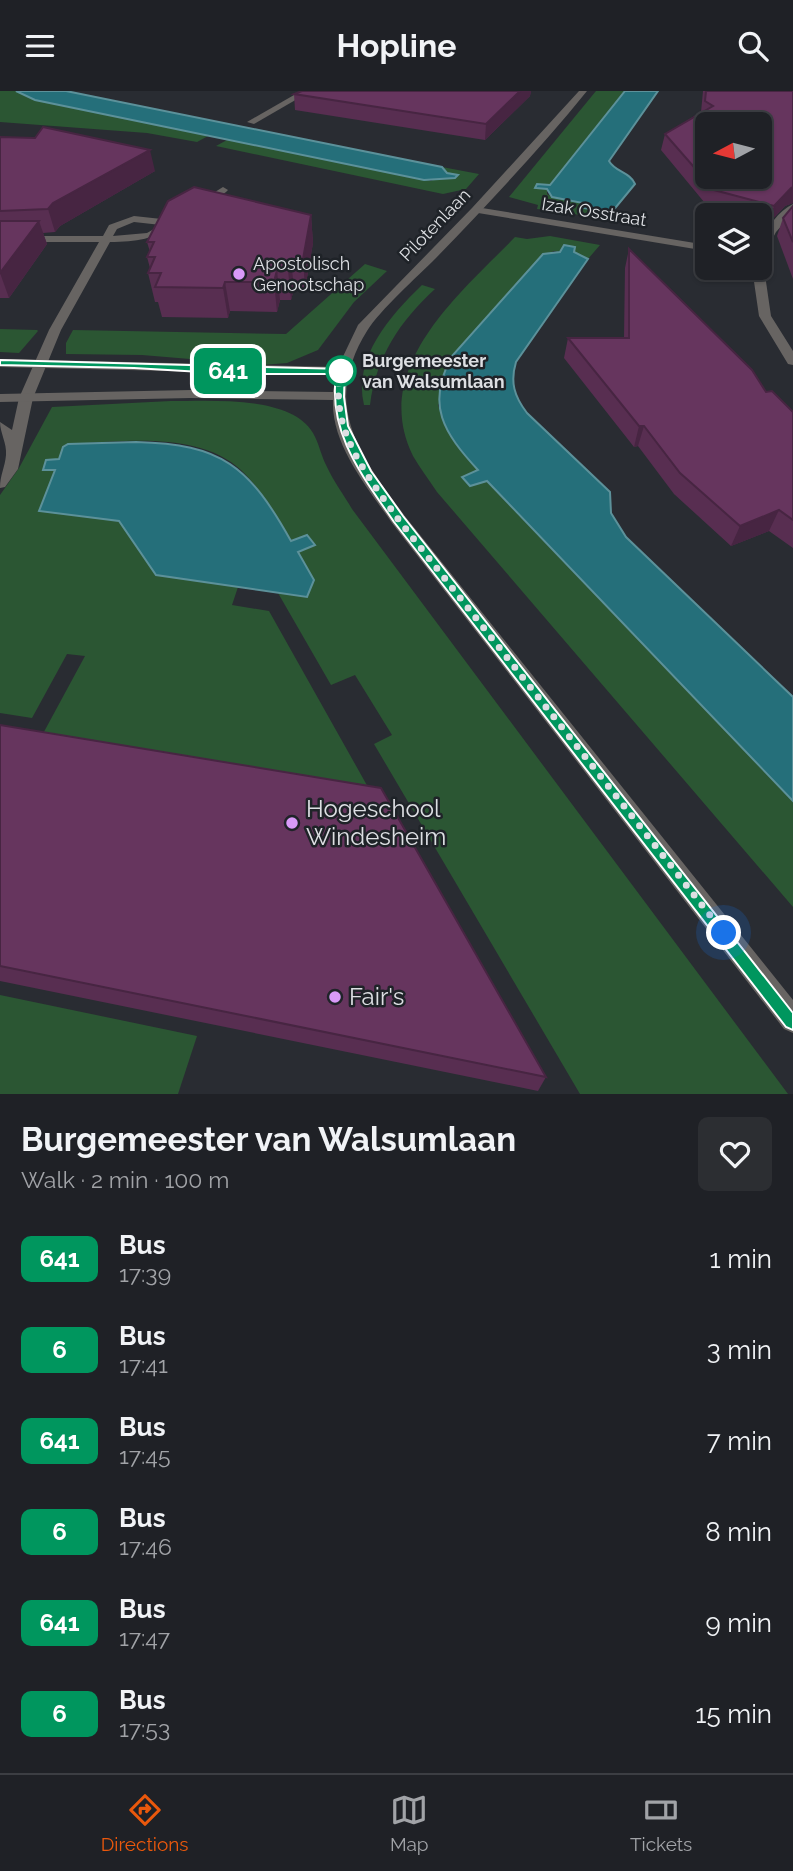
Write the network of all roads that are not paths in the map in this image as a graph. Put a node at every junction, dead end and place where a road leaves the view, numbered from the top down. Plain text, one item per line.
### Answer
1 (305, 91) edge
2 (583, 91) edge
3 (251, 121) dead end
4 (223, 190) dead end
5 (793, 207) edge
6 (476, 210) junction
7 (181, 218) junction
8 (772, 231) edge
9 (0, 239) edge
10 (106, 239) junction
11 (695, 246) edge
12 (760, 280) edge
13 (793, 361) edge
14 (0, 363) edge
15 (41, 363) junction
16 (341, 371) junction
17 (338, 397) junction
18 (0, 398) edge
19 (26, 398) junction
20 (0, 426) edge
21 (13, 450) junction
22 (0, 483) edge
23 (793, 1020) edge

1 - 3 street
2 - 6 street, Pilotenlaan
4 - 7 street
5 - 8 street
6 - 11 street, Izak Osstraat
6 - 16 street, Pilotenlaan
7 - 10 street
7 - 10 street
9 - 10 street
10 - 15 street
12 - 13 street
14 - 15 street
15 - 16 street
15 - 19 street
16 - 17 street, Pilotenlaan
17 - 19 street
17 - 23 street
18 - 19 street
19 - 21 street
20 - 21 street
21 - 22 street

